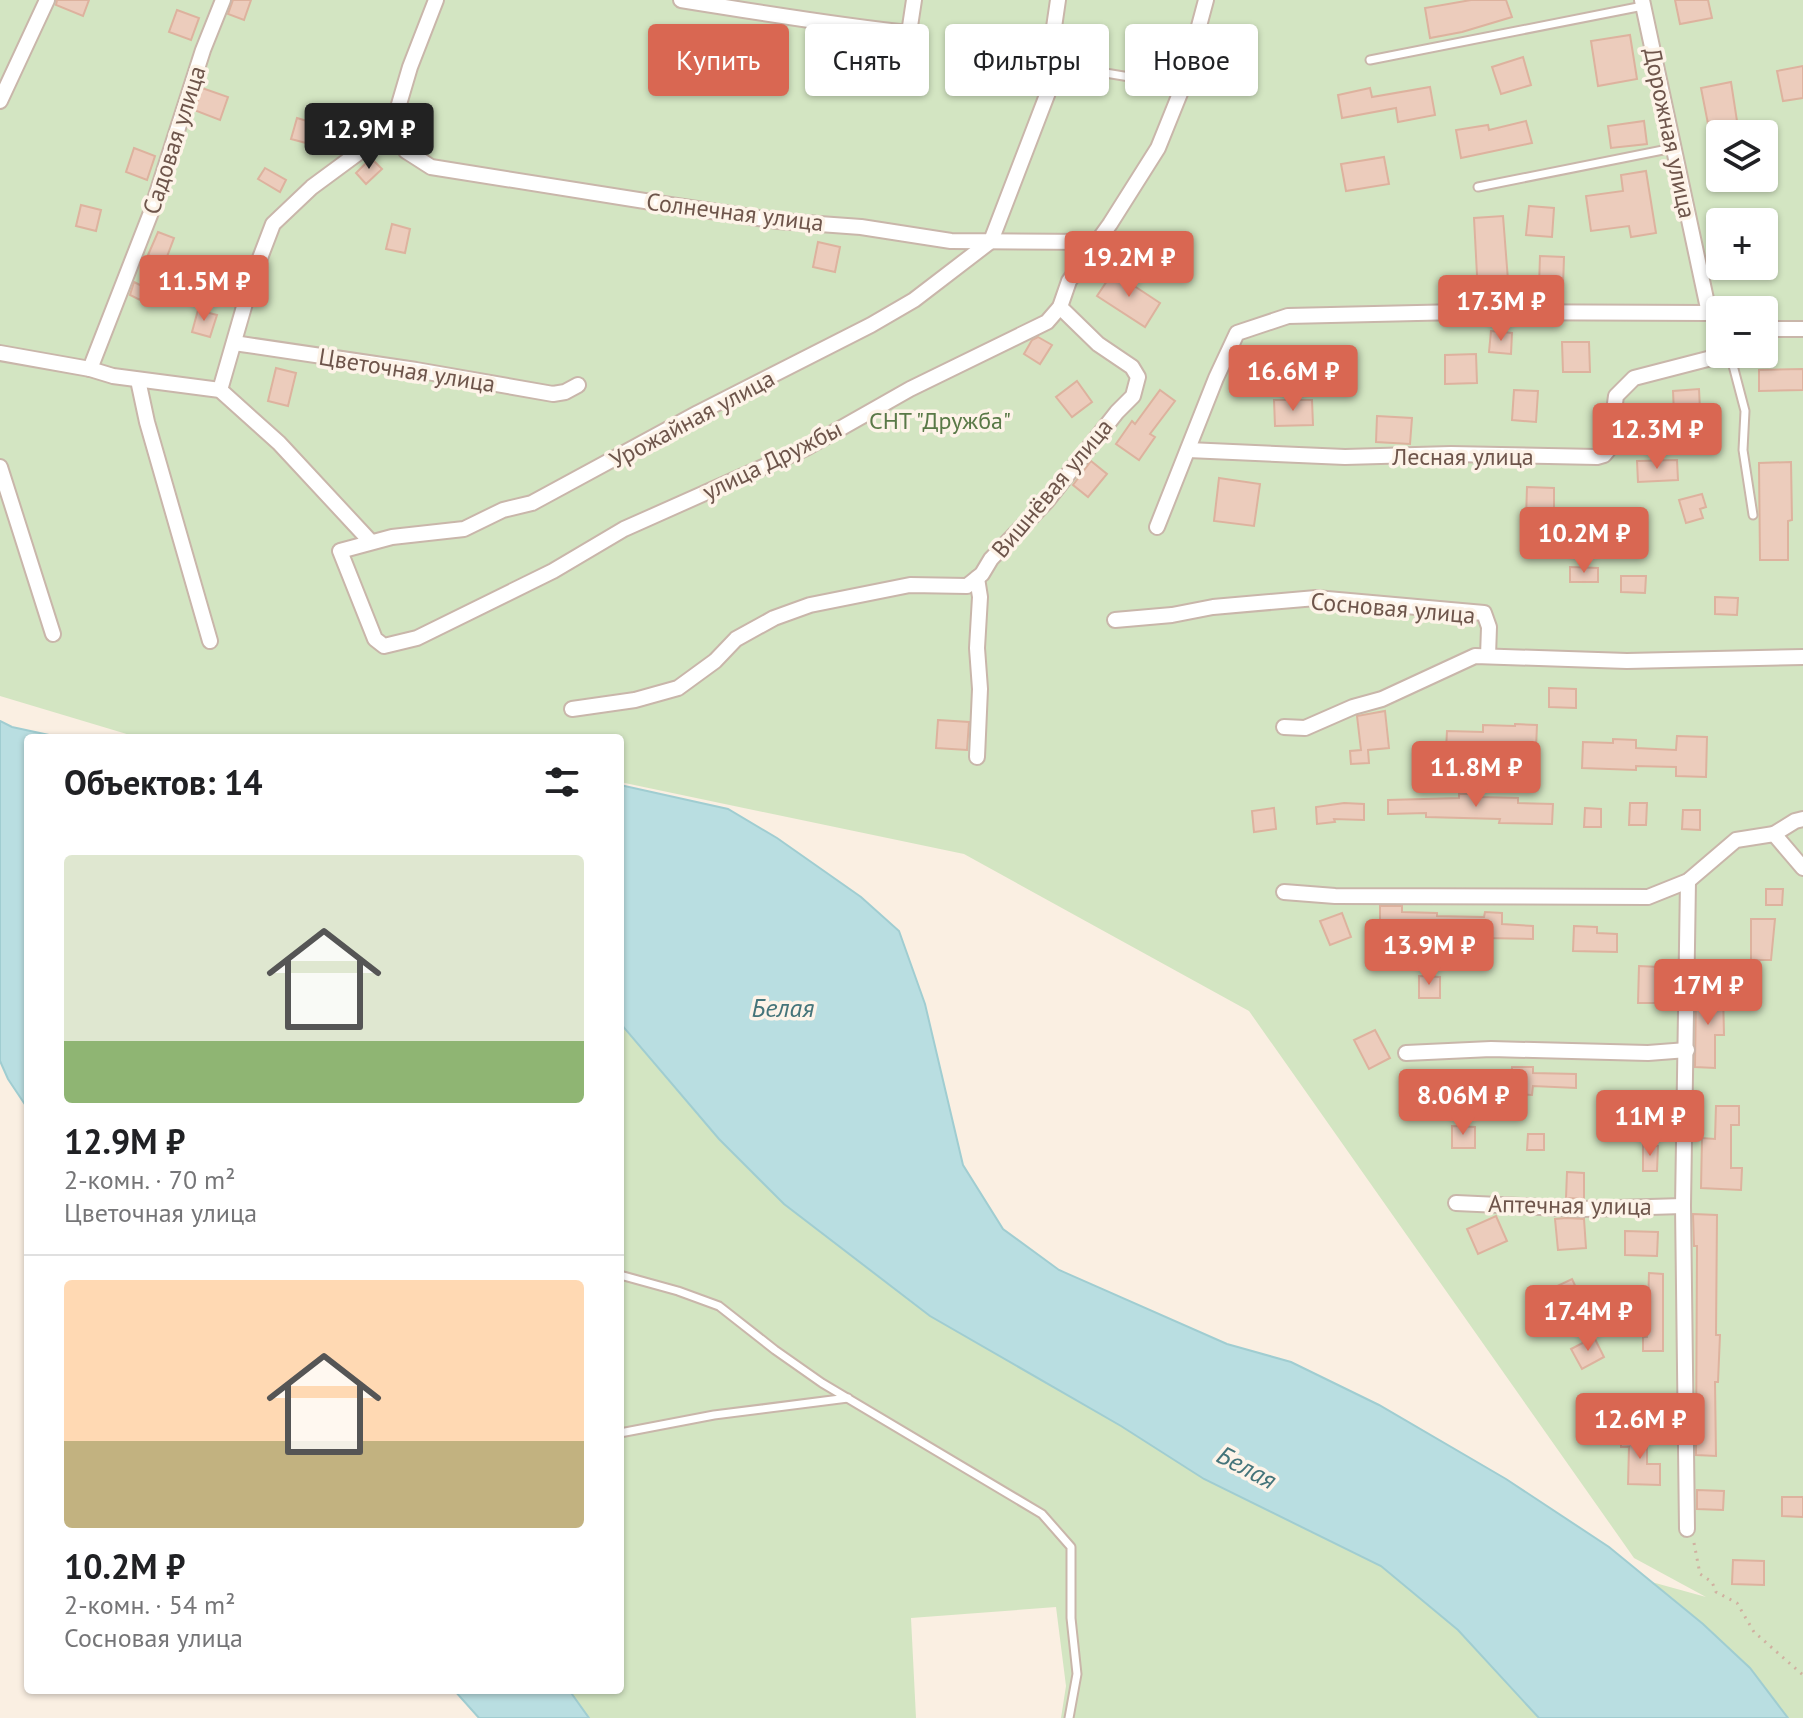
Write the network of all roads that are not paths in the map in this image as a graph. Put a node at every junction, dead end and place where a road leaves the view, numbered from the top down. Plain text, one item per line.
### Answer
1 (47, 0) edge
2 (223, 0) edge
3 (436, 0) edge
4 (681, 0) edge
5 (914, 0) edge
6 (1058, 0) edge
7 (1206, 0) edge
8 (1642, 3) edge
9 (1054, 24) edge
10 (1200, 24) edge
11 (1370, 60) dead end
12 (1047, 96) edge
13 (1179, 96) edge
14 (0, 101) edge
15 (392, 128) junction
16 (1673, 148) junction
17 (1478, 187) dead end
18 (991, 241) junction
19 (1097, 242) junction
20 (1709, 296) edge
21 (1060, 307) junction
22 (1706, 318) edge
23 (1778, 329) edge
24 (1803, 329) edge
25 (234, 343) junction
26 (0, 353) edge
27 (1706, 360) edge
28 (1732, 368) edge
29 (90, 369) junction
30 (138, 380) junction
31 (578, 385) dead end
32 (220, 390) junction
33 (1188, 450) junction
34 (0, 467) edge
35 (1753, 515) dead end
36 (1157, 527) dead end
37 (371, 542) junction
38 (340, 551) joint
39 (977, 578) junction
40 (1115, 620) dead end
41 (53, 634) dead end
42 (210, 641) dead end
43 (1488, 656) junction
44 (1803, 657) edge
45 (572, 709) dead end
46 (1284, 727) dead end
47 (977, 757) dead end
48 (1803, 819) edge
49 (1774, 834) junction
50 (1803, 868) edge
51 (1688, 881) junction
52 (1284, 892) dead end
53 (1687, 1050) junction
54 (1406, 1053) dead end
55 (1456, 1203) dead end
56 (1683, 1206) junction
57 (624, 1276) edge
58 (848, 1398) junction
59 (624, 1432) edge
60 (1687, 1529) road end
61 (1069, 1718) edge

1 - 14 street
2 - 29 street, Садовая улица
3 - 15 street
4 - 5 street
6 - 9 street
7 - 10 street, улица Дружбы
8 - 11 lane
8 - 16 street, Дорожная улица
12 - 18 street
13 - 19 street, улица Дружбы
15 - 18 street, Солнечная улица
15 - 25 street
16 - 17 lane
16 - 20 street, Дорожная улица
18 - 19 street, Солнечная улица
18 - 37 street, Урожайная улица
19 - 21 street, улица Дружбы
21 - 38 street, улица Дружбы
21 - 39 street, Вишнёвая улица
22 - 33 street
23 - 24 street
25 - 31 street, Цветочная улица
25 - 32 street
26 - 29 street
27 - 33 street, Лесная улица
28 - 35 lane
29 - 30 street
30 - 32 street
30 - 42 street
32 - 37 street
33 - 36 street
34 - 41 street
37 - 38 street, Урожайная улица
39 - 45 street
39 - 47 street, Вишнёвая улица
40 - 43 street, Сосновая улица
43 - 44 street, Сосновая улица
43 - 46 street, Сосновая улица
48 - 49 street
49 - 50 street
49 - 51 street
51 - 52 street
51 - 53 street
53 - 54 street
53 - 56 street
55 - 56 street, Аптечная улица
56 - 60 street
57 - 58 lane
58 - 59 lane
58 - 61 lane

